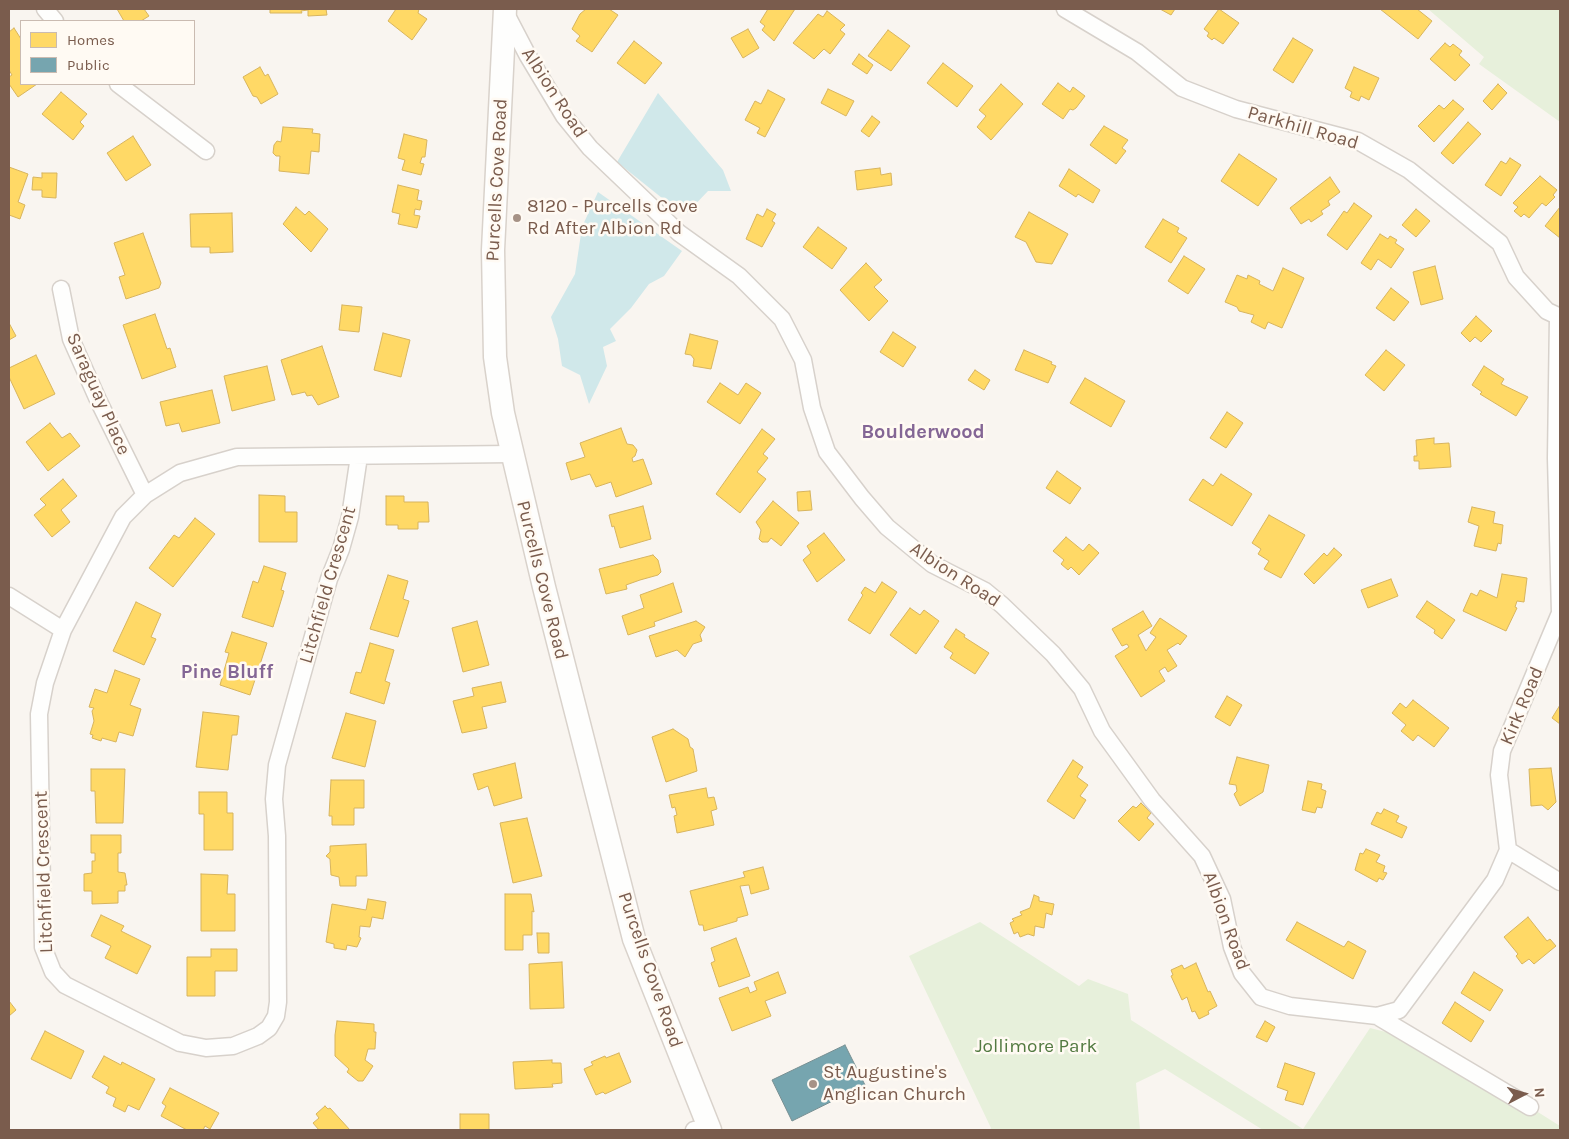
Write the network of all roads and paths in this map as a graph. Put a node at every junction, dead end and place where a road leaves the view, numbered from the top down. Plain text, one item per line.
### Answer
1 (45, 9) edge
2 (1065, 9) edge
3 (505, 10) edge
4 (54, 20) edge
5 (119, 85) edge
6 (206, 151) dead end
7 (62, 289) dead end
8 (1559, 317) edge
9 (512, 454) junction
10 (359, 456) junction
11 (144, 495) junction
12 (9, 596) edge
13 (63, 630) junction
14 (1508, 850) junction
15 (1560, 882) edge
16 (1377, 1016) junction
17 (1530, 1108) dead end
18 (704, 1130) edge

1 - 4 street
2 - 8 street, Parkhill Road
3 - 9 main road, Purcells Cove Road
3 - 16 street, Albion Road
5 - 6 street
7 - 11 street, Saraguay Place
8 - 14 street, Kirk Road
9 - 10 street, Litchfield Crescent
9 - 18 main road, Purcells Cove Road
10 - 11 street, Litchfield Crescent
10 - 13 street, Litchfield Crescent
11 - 13 street, Litchfield Crescent
12 - 13 street
14 - 15 street
14 - 16 street
16 - 17 street, Albion Road

